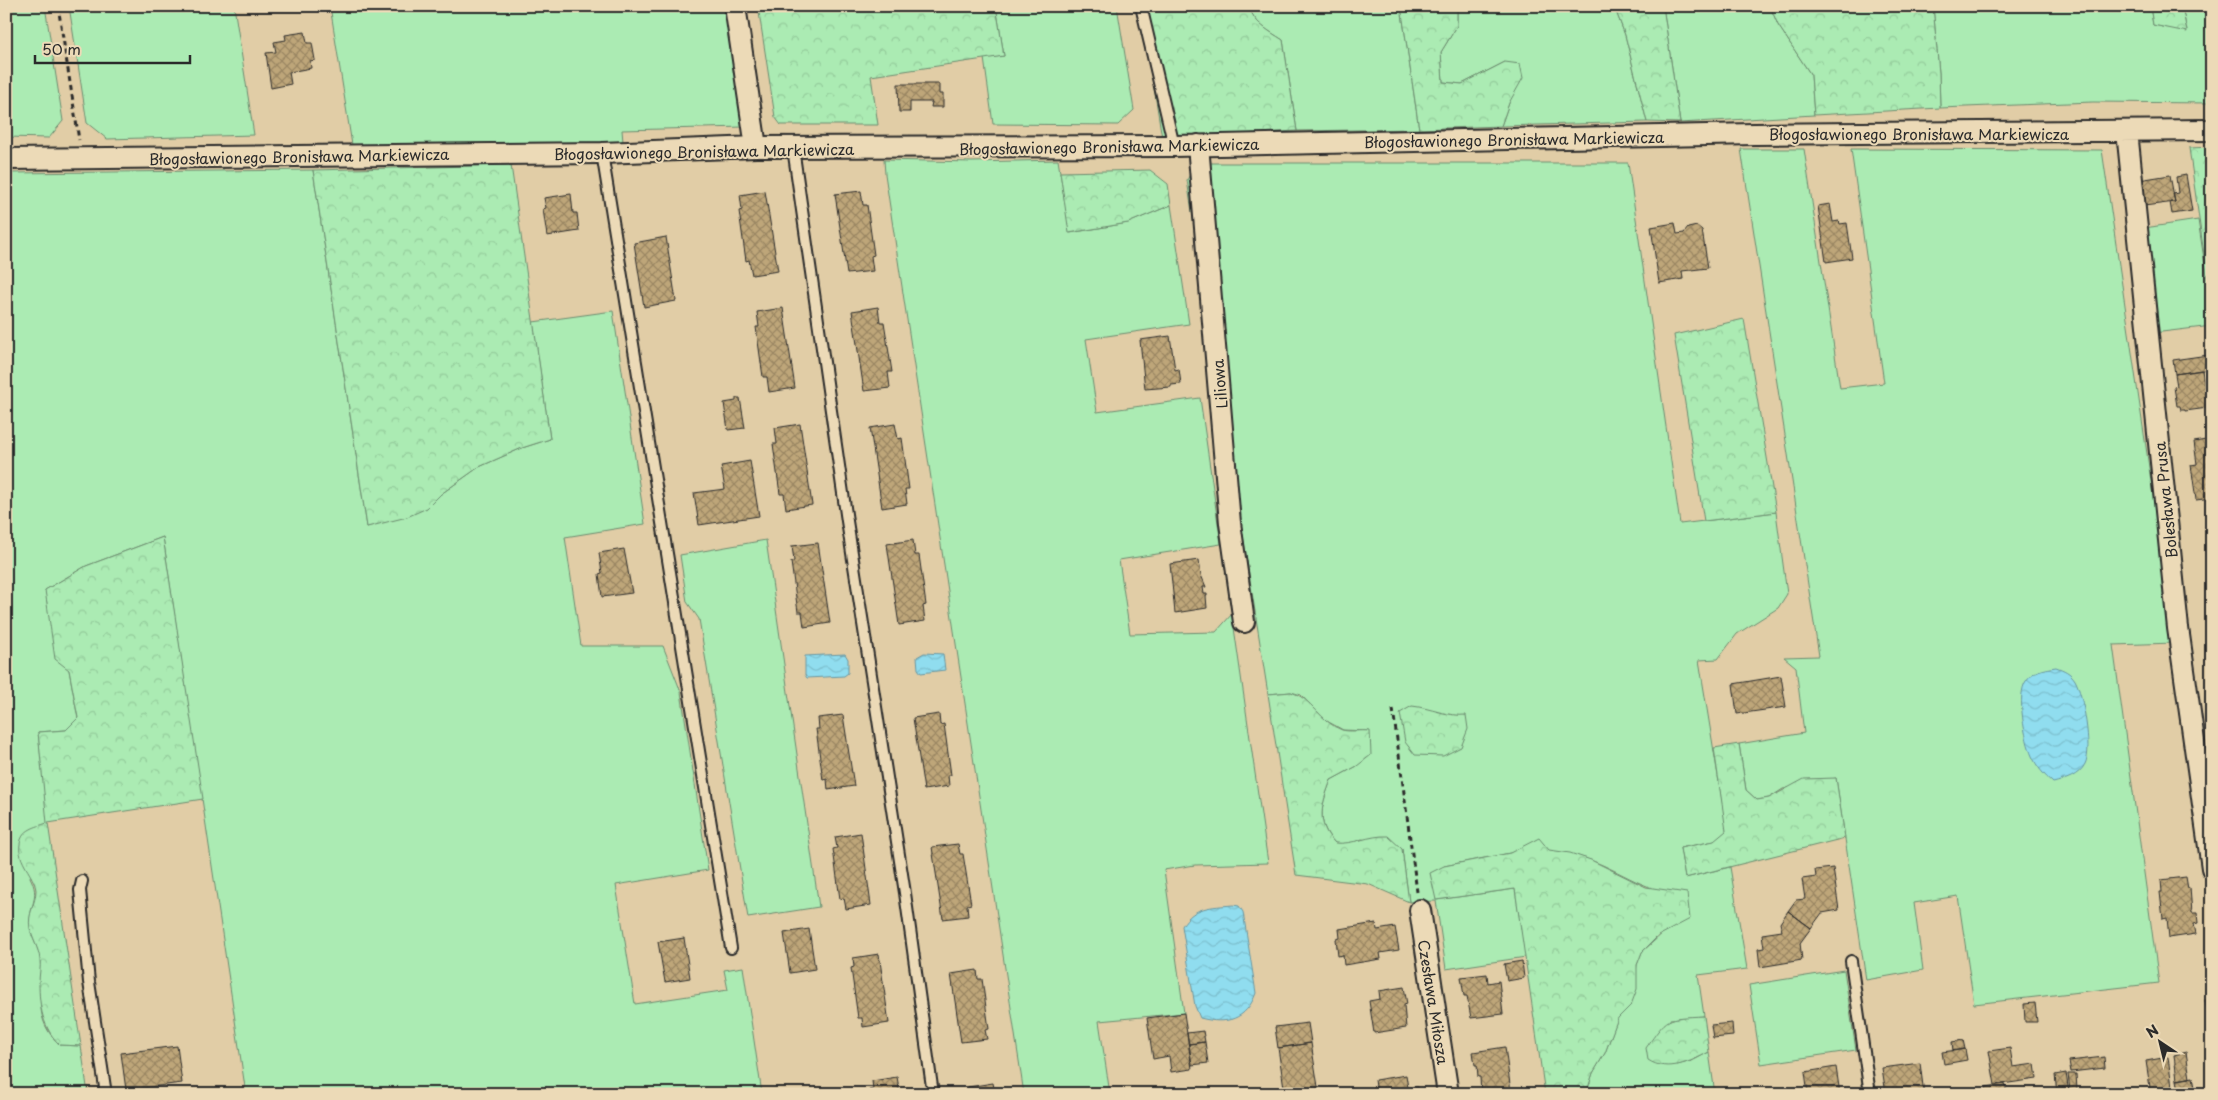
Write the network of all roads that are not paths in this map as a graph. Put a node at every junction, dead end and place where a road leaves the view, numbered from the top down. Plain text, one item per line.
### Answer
1 (735, 6) edge
2 (1141, 6) edge
3 (2212, 130) edge
4 (2127, 131) junction
5 (1174, 146) junction
6 (1198, 146) junction
7 (756, 147) junction
8 (793, 148) junction
9 (602, 153) junction
10 (6, 159) edge
11 (1244, 622) dead end
12 (2212, 868) edge
13 (82, 881) dead end
14 (1420, 910) road end
15 (731, 948) dead end
16 (1851, 961) dead end
17 (106, 1094) edge
18 (933, 1094) edge
19 (1448, 1094) edge
20 (1870, 1094) edge

1 - 7 street
2 - 5 lane
3 - 4 street, Błogosławionego Bronisława Markiewicza
4 - 6 street, Błogosławionego Bronisława Markiewicza
4 - 12 street, Bolesława Prusa
5 - 6 street, Błogosławionego Bronisława Markiewicza
5 - 8 street, Błogosławionego Bronisława Markiewicza
6 - 11 street, Liliowa
7 - 8 street, Błogosławionego Bronisława Markiewicza
7 - 9 street, Błogosławionego Bronisława Markiewicza
8 - 18 lane
9 - 10 street, Błogosławionego Bronisława Markiewicza
9 - 15 lane
13 - 17 lane
14 - 19 street, Czesława Miłosza
16 - 20 lane

